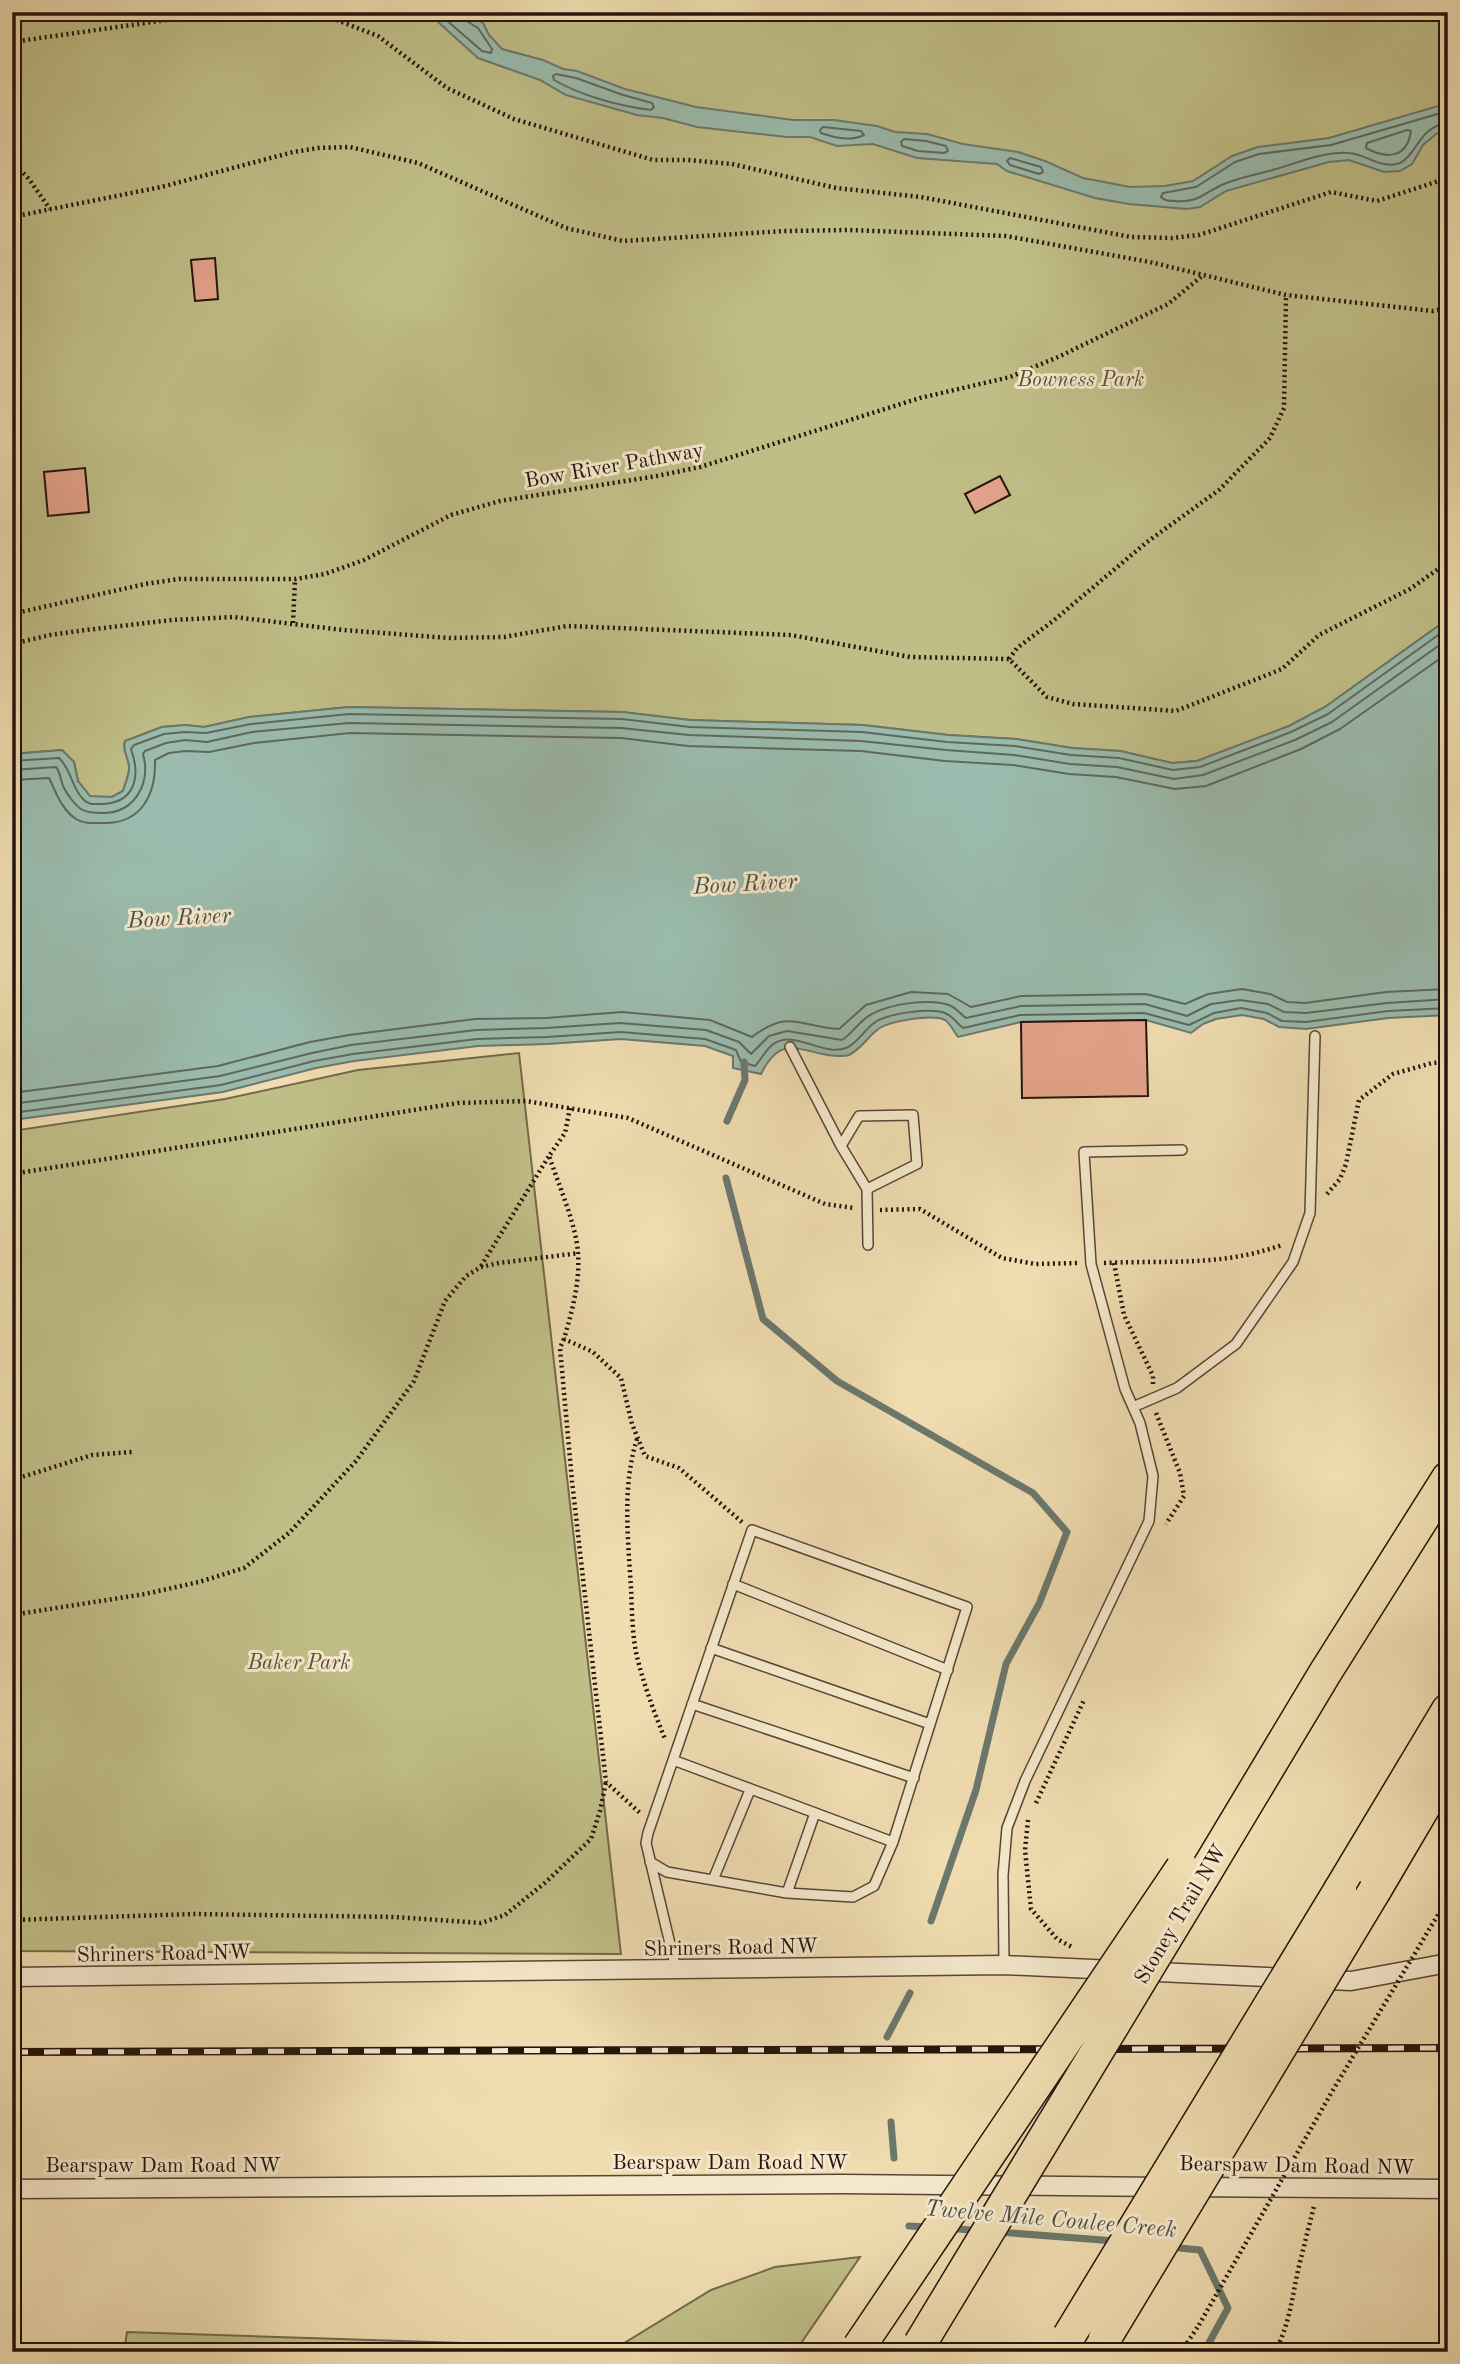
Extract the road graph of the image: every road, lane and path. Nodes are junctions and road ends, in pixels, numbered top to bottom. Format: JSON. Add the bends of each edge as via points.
{"nodes":[{"id":1,"x":223,"y":12,"type":"edge"},
{"id":2,"x":316,"y":12,"type":"edge"},
{"id":3,"x":12,"y":42,"type":"edge"},
{"id":4,"x":12,"y":161,"type":"edge"},
{"id":5,"x":1448,"y":178,"type":"edge"},
{"id":6,"x":50,"y":209,"type":"junction"},
{"id":7,"x":12,"y":217,"type":"edge"},
{"id":8,"x":1202,"y":276,"type":"junction"},
{"id":9,"x":1286,"y":295,"type":"junction"},
{"id":10,"x":1448,"y":308,"type":"edge"},
{"id":11,"x":1448,"y":562,"type":"edge"},
{"id":12,"x":295,"y":579,"type":"junction"},
{"id":13,"x":12,"y":614,"type":"edge"},
{"id":14,"x":293,"y":623,"type":"junction"},
{"id":15,"x":12,"y":644,"type":"edge"},
{"id":16,"x":1009,"y":659,"type":"junction"},
{"id":17,"x":1315,"y":1036,"type":"dead end"},
{"id":18,"x":790,"y":1047,"type":"dead end"},
{"id":19,"x":1448,"y":1062,"type":"edge"},
{"id":20,"x":570,"y":1108,"type":"junction"},
{"id":21,"x":841,"y":1146,"type":"junction"},
{"id":22,"x":1182,"y":1150,"type":"dead end"},
{"id":23,"x":549,"y":1156,"type":"junction"},
{"id":24,"x":12,"y":1174,"type":"edge"},
{"id":25,"x":867,"y":1189,"type":"junction"},
{"id":26,"x":867,"y":1210,"type":"junction"},
{"id":27,"x":1310,"y":1213,"type":"junction"},
{"id":28,"x":1285,"y":1244,"type":"dead end"},
{"id":29,"x":867,"y":1245,"type":"dead end"},
{"id":30,"x":579,"y":1253,"type":"junction"},
{"id":31,"x":1114,"y":1263,"type":"junction"},
{"id":32,"x":1091,"y":1264,"type":"junction"},
{"id":33,"x":481,"y":1267,"type":"junction"},
{"id":34,"x":564,"y":1339,"type":"junction"},
{"id":35,"x":1154,"y":1398,"type":"junction"},
{"id":36,"x":1133,"y":1407,"type":"junction"},
{"id":37,"x":637,"y":1438,"type":"junction"},
{"id":38,"x":132,"y":1452,"type":"dead end"},
{"id":39,"x":12,"y":1477,"type":"edge"},
{"id":40,"x":1448,"y":1478,"type":"edge"},
{"id":41,"x":752,"y":1530,"type":"junction"},
{"id":42,"x":1161,"y":1532,"type":"dead end"},
{"id":43,"x":733,"y":1584,"type":"junction"},
{"id":44,"x":12,"y":1615,"type":"edge"},
{"id":45,"x":711,"y":1648,"type":"junction"},
{"id":46,"x":948,"y":1670,"type":"junction"},
{"id":47,"x":1086,"y":1694,"type":"dead end"},
{"id":48,"x":692,"y":1704,"type":"junction"},
{"id":49,"x":1448,"y":1710,"type":"edge"},
{"id":50,"x":930,"y":1724,"type":"junction"},
{"id":51,"x":678,"y":1745,"type":"junction"},
{"id":52,"x":673,"y":1760,"type":"junction"},
{"id":53,"x":1448,"y":1766,"type":"edge"},
{"id":54,"x":914,"y":1778,"type":"junction"},
{"id":55,"x":606,"y":1782,"type":"junction"},
{"id":56,"x":750,"y":1790,"type":"junction"},
{"id":57,"x":1034,"y":1806,"type":"dead end"},
{"id":58,"x":815,"y":1813,"type":"junction"},
{"id":59,"x":1028,"y":1818,"type":"dead end"},
{"id":60,"x":651,"y":1822,"type":"junction"},
{"id":61,"x":893,"y":1842,"type":"junction"},
{"id":62,"x":650,"y":1863,"type":"junction"},
{"id":63,"x":1192,"y":1873,"type":"junction"},
{"id":64,"x":713,"y":1880,"type":"junction"},
{"id":65,"x":787,"y":1893,"type":"junction"},
{"id":66,"x":1448,"y":1898,"type":"edge"},
{"id":67,"x":12,"y":1920,"type":"edge"},
{"id":68,"x":1075,"y":1949,"type":"dead end"},
{"id":69,"x":1420,"y":1954,"type":"dead end"},
{"id":70,"x":1407,"y":1956,"type":"dead end"},
{"id":71,"x":1448,"y":1963,"type":"edge"},
{"id":72,"x":1004,"y":1965,"type":"junction"},
{"id":73,"x":677,"y":1971,"type":"junction"},
{"id":74,"x":12,"y":1977,"type":"edge"},
{"id":75,"x":1318,"y":2188,"type":"junction"},
{"id":76,"x":12,"y":2189,"type":"edge"},
{"id":77,"x":1448,"y":2189,"type":"edge"},
{"id":78,"x":1065,"y":2344,"type":"edge"},
{"id":79,"x":1102,"y":2345,"type":"edge"},
{"id":80,"x":918,"y":2348,"type":"edge"},
{"id":81,"x":857,"y":2350,"type":"edge"},
{"id":82,"x":1181,"y":2352,"type":"edge"},
{"id":83,"x":1275,"y":2352,"type":"edge"}],
"edges":[{"from":1,"to":3,"type":"path"},
{"from":2,"to":5,"type":"path","via":[[377,36],[447,88],[514,119],[653,160],[732,164],[836,188],[921,197],[1131,237],[1199,235],[1331,192],[1377,201]]},
{"from":4,"to":6,"type":"path"},
{"from":6,"to":7,"type":"path"},
{"from":6,"to":8,"type":"path","via":[[161,187],[293,152],[350,147],[418,163],[566,228],[623,241],[849,230],[1006,236]]},
{"from":8,"to":9,"type":"path"},
{"from":8,"to":12,"type":"path","name":"Bow River Pathway","via":[[1168,304],[1010,377],[920,398],[700,467],[500,501],[451,515],[364,560]]},
{"from":9,"to":10,"type":"path","via":[[1433,311]]},
{"from":9,"to":16,"type":"path","via":[[1284,408],[1270,438],[1219,490],[1147,542]]},
{"from":11,"to":16,"type":"path","via":[[1409,589],[1319,635],[1282,668],[1176,711],[1073,704],[1047,697]]},
{"from":12,"to":13,"type":"path","name":"Bow River Pathway","via":[[179,579]]},
{"from":12,"to":14,"type":"path"},
{"from":14,"to":15,"type":"path","via":[[234,617],[172,620]]},
{"from":14,"to":16,"type":"path","via":[[449,638],[504,637],[567,626],[791,635],[910,657]]},
{"from":17,"to":27,"type":"lane"},
{"from":18,"to":21,"type":"lane"},
{"from":19,"to":27,"type":"path","via":[[1393,1074],[1359,1100],[1340,1179]]},
{"from":20,"to":23,"type":"path","via":[[565,1133]]},
{"from":20,"to":24,"type":"path","via":[[526,1101],[458,1103]]},
{"from":20,"to":26,"type":"path","via":[[628,1118],[825,1204]]},
{"from":21,"to":25,"type":"lane"},
{"from":21,"to":25,"type":"lane","via":[[859,1115],[913,1115],[917,1164]]},
{"from":22,"to":32,"type":"lane","via":[[1084,1152]]},
{"from":23,"to":30,"type":"path"},
{"from":23,"to":33,"type":"path"},
{"from":25,"to":26,"type":"lane"},
{"from":26,"to":29,"type":"lane"},
{"from":26,"to":32,"type":"path","via":[[920,1209],[1002,1258],[1035,1264]]},
{"from":27,"to":35,"type":"lane","via":[[1293,1262],[1236,1344],[1177,1388]]},
{"from":28,"to":31,"type":"path","via":[[1206,1262]]},
{"from":30,"to":33,"type":"path"},
{"from":30,"to":34,"type":"path","via":[[576,1300]]},
{"from":31,"to":32,"type":"path"},
{"from":31,"to":35,"type":"path","via":[[1124,1315],[1153,1377]]},
{"from":32,"to":36,"type":"lane"},
{"from":33,"to":44,"type":"path","via":[[466,1276],[445,1301],[414,1381],[356,1461],[289,1533],[244,1568],[145,1594]]},
{"from":34,"to":37,"type":"path","via":[[593,1352],[621,1378]]},
{"from":34,"to":55,"type":"path","via":[[560,1348],[572,1481]]},
{"from":35,"to":36,"type":"lane"},
{"from":35,"to":42,"type":"path","via":[[1184,1496]]},
{"from":36,"to":72,"type":"lane","via":[[1153,1476],[1149,1521],[1007,1828]]},
{"from":37,"to":41,"type":"path","via":[[645,1456],[678,1468]]},
{"from":37,"to":51,"type":"path","via":[[629,1463],[627,1521],[636,1654],[665,1739]]},
{"from":38,"to":39,"type":"path","via":[[92,1455]]},
{"from":40,"to":63,"type":"highway","name":"Stoney Trail NW"},
{"from":41,"to":43,"type":"lane"},
{"from":41,"to":46,"type":"lane","via":[[967,1607]]},
{"from":43,"to":45,"type":"lane"},
{"from":43,"to":46,"type":"lane"},
{"from":45,"to":48,"type":"lane"},
{"from":45,"to":50,"type":"lane"},
{"from":46,"to":50,"type":"lane"},
{"from":47,"to":57,"type":"path"},
{"from":48,"to":51,"type":"lane"},
{"from":48,"to":54,"type":"lane"},
{"from":49,"to":78,"type":"highway","bridge":true},
{"from":50,"to":54,"type":"lane"},
{"from":51,"to":52,"type":"lane"},
{"from":52,"to":56,"type":"lane"},
{"from":52,"to":60,"type":"lane"},
{"from":53,"to":79,"type":"highway","bridge":true},
{"from":54,"to":61,"type":"lane"},
{"from":55,"to":60,"type":"path"},
{"from":55,"to":67,"type":"path","via":[[591,1839],[505,1915],[481,1923],[194,1914]]},
{"from":56,"to":58,"type":"lane"},
{"from":56,"to":64,"type":"lane"},
{"from":58,"to":61,"type":"lane"},
{"from":58,"to":65,"type":"lane"},
{"from":59,"to":68,"type":"path","via":[[1025,1850],[1031,1909],[1057,1938]]},
{"from":60,"to":62,"type":"lane","via":[[646,1843]]},
{"from":61,"to":65,"type":"lane","via":[[874,1886],[853,1897]]},
{"from":62,"to":64,"type":"lane","via":[[667,1872]]},
{"from":62,"to":73,"type":"lane"},
{"from":63,"to":80,"type":"highway","name":"Stoney Trail NW","bridge":true},
{"from":63,"to":81,"type":"highway","bridge":true},
{"from":64,"to":65,"type":"lane"},
{"from":66,"to":82,"type":"path","bridge":true},
{"from":69,"to":70,"type":"path"},
{"from":71,"to":72,"type":"street","name":"Shriners Road NW","via":[[1351,1982]]},
{"from":72,"to":73,"type":"street","name":"Shriners Road NW"},
{"from":73,"to":74,"type":"street","name":"Shriners Road NW"},
{"from":75,"to":76,"type":"street","name":"Bearspaw Dam Road NW","via":[[842,2184]]},
{"from":75,"to":77,"type":"street","name":"Bearspaw Dam Road NW"},
{"from":75,"to":83,"type":"path","via":[[1291,2311]]}]}
